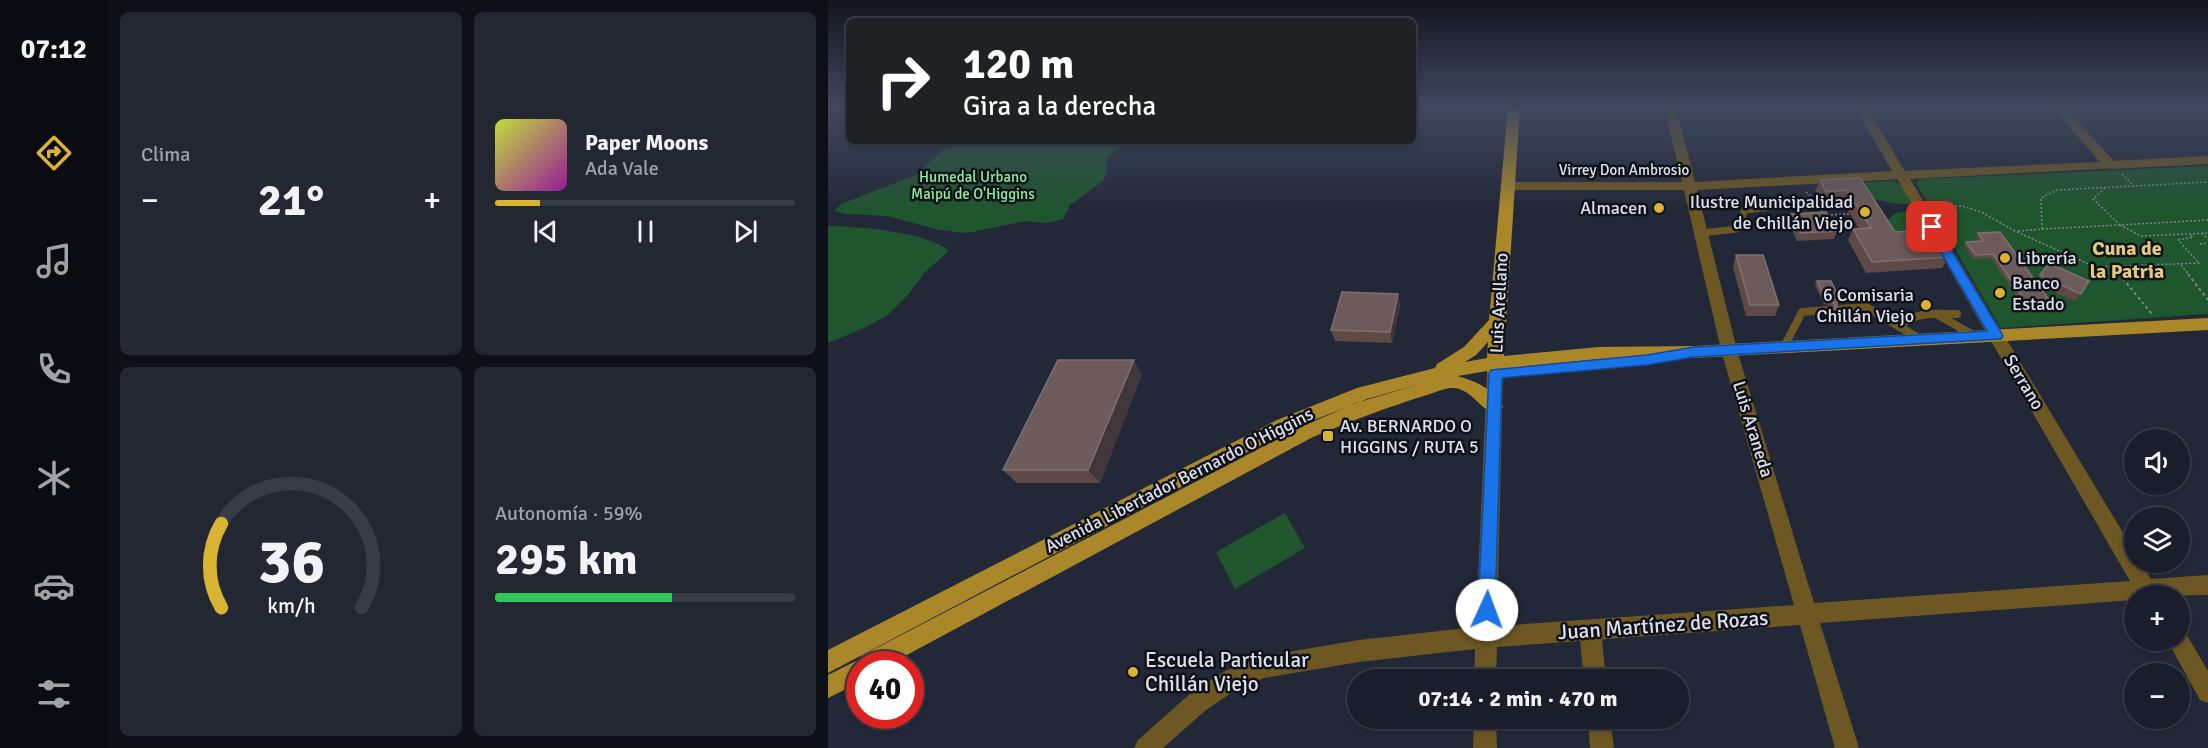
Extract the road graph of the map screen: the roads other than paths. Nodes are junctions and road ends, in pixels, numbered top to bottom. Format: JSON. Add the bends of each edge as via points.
{"nodes":[{"id":1,"x":1511,"y":142,"type":"edge"},
{"id":2,"x":1678,"y":142,"type":"edge"},
{"id":3,"x":1882,"y":142,"type":"edge"},
{"id":4,"x":2089,"y":142,"type":"edge"},
{"id":5,"x":2208,"y":160,"type":"edge"},
{"id":6,"x":2110,"y":165,"type":"junction"},
{"id":7,"x":1901,"y":175,"type":"junction"},
{"id":8,"x":1507,"y":186,"type":"junction"},
{"id":9,"x":1689,"y":186,"type":"junction"},
{"id":10,"x":1797,"y":204,"type":"dead end"},
{"id":11,"x":1701,"y":233,"type":"junction"},
{"id":12,"x":1841,"y":309,"type":"edge"},
{"id":13,"x":1827,"y":310,"type":"dead end"},
{"id":14,"x":1957,"y":314,"type":"dead end"},
{"id":15,"x":1938,"y":315,"type":"junction"},
{"id":16,"x":1497,"y":322,"type":"junction"},
{"id":17,"x":2208,"y":324,"type":"edge"},
{"id":18,"x":1899,"y":327,"type":"junction"},
{"id":19,"x":1996,"y":336,"type":"junction"},
{"id":20,"x":1976,"y":337,"type":"junction"},
{"id":21,"x":1922,"y":340,"type":"junction"},
{"id":22,"x":1784,"y":347,"type":"junction"},
{"id":23,"x":1729,"y":350,"type":"junction"},
{"id":24,"x":1496,"y":368,"type":"junction"},
{"id":25,"x":1419,"y":377,"type":"junction"},
{"id":26,"x":1453,"y":381,"type":"junction"},
{"id":27,"x":1494,"y":407,"type":"junction"},
{"id":28,"x":2144,"y":585,"type":"edge"},
{"id":29,"x":2208,"y":585,"type":"edge"},
{"id":30,"x":2190,"y":587,"type":"edge"},
{"id":31,"x":2124,"y":594,"type":"edge"},
{"id":32,"x":1808,"y":615,"type":"junction"},
{"id":33,"x":1590,"y":630,"type":"junction"},
{"id":34,"x":1486,"y":637,"type":"junction"},
{"id":35,"x":894,"y":651,"type":"edge"},
{"id":36,"x":2184,"y":651,"type":"edge"},
{"id":37,"x":828,"y":662,"type":"edge"},
{"id":38,"x":1485,"y":669,"type":"edge"},
{"id":39,"x":1594,"y":669,"type":"edge"},
{"id":40,"x":846,"y":677,"type":"edge"},
{"id":41,"x":828,"y":687,"type":"edge"},
{"id":42,"x":2208,"y":692,"type":"edge"},
{"id":43,"x":1485,"y":729,"type":"edge"},
{"id":44,"x":1600,"y":729,"type":"edge"},
{"id":45,"x":1146,"y":748,"type":"edge"},
{"id":46,"x":1485,"y":748,"type":"edge"},
{"id":47,"x":1602,"y":748,"type":"edge"},
{"id":48,"x":1847,"y":748,"type":"edge"}],
"edges":[{"from":1,"to":8,"type":"main road","name":"Luis Arellano"},
{"from":2,"to":9,"type":"street","name":"Luis Araneda"},
{"from":3,"to":7,"type":"street","name":"Serrano"},
{"from":4,"to":6,"type":"street"},
{"from":5,"to":6,"type":"street","name":"Virrey Don Ambrosio"},
{"from":6,"to":7,"type":"street","name":"Virrey Don Ambrosio"},
{"from":7,"to":9,"type":"street","name":"Virrey Don Ambrosio"},
{"from":7,"to":19,"type":"street","name":"Serrano"},
{"from":8,"to":9,"type":"street","name":"Virrey Don Ambrosio"},
{"from":8,"to":16,"type":"main road","name":"Luis Arellano"},
{"from":9,"to":11,"type":"street","name":"Luis Araneda"},
{"from":10,"to":11,"type":"lane","via":[[1745,210],[1737,229]]},
{"from":11,"to":23,"type":"street","name":"Luis Araneda"},
{"from":12,"to":18,"type":"lane","via":[[1866,308]]},
{"from":13,"to":22,"type":"lane","via":[[1802,312]]},
{"from":14,"to":15,"type":"lane"},
{"from":15,"to":18,"type":"lane","via":[[1910,317]]},
{"from":15,"to":20,"type":"lane"},
{"from":16,"to":24,"type":"main road","name":"Luis Arellano"},
{"from":16,"to":25,"type":"main road","via":[[1465,355]]},
{"from":17,"to":19,"type":"main road","name":"Avenida Libertador Bernardo O'Higgins"},
{"from":18,"to":21,"type":"lane"},
{"from":19,"to":20,"type":"main road","name":"Avenida Libertador Bernardo O'Higgins"},
{"from":19,"to":28,"type":"street","name":"Serrano"},
{"from":20,"to":21,"type":"main road","name":"Avenida Libertador Bernardo O'Higgins"},
{"from":21,"to":22,"type":"main road","name":"Avenida Libertador Bernardo O'Higgins"},
{"from":22,"to":23,"type":"main road","name":"Avenida Libertador Bernardo O'Higgins"},
{"from":23,"to":24,"type":"main road","name":"Avenida Libertador Bernardo O'Higgins","via":[[1647,360]]},
{"from":23,"to":32,"type":"street","name":"Luis Araneda"},
{"from":24,"to":25,"type":"main road","name":"Avenida Libertador Bernardo O'Higgins"},
{"from":24,"to":26,"type":"main road","name":"Avenida Libertador Bernardo O'Higgins"},
{"from":24,"to":27,"type":"street","name":"Luis Arellano"},
{"from":25,"to":37,"type":"main road","name":"Avenida Libertador Bernardo O'Higgins","via":[[1364,393],[1282,425]]},
{"from":26,"to":27,"type":"main road","via":[[1477,389]]},
{"from":26,"to":35,"type":"main road","name":"Avenida Libertador Bernardo O'Higgins","via":[[1388,399],[1307,432]]},
{"from":27,"to":34,"type":"street","name":"Luis Arellano"},
{"from":29,"to":30,"type":"street","name":"Juan Martínez de Rozas"},
{"from":31,"to":32,"type":"street","name":"Juan Martínez de Rozas"},
{"from":32,"to":33,"type":"street","name":"Juan Martínez de Rozas"},
{"from":32,"to":48,"type":"street","name":"Luis Araneda"},
{"from":33,"to":34,"type":"street","name":"Juan Martínez de Rozas"},
{"from":33,"to":39,"type":"street"},
{"from":34,"to":38,"type":"street","name":"Luis Arellano"},
{"from":34,"to":45,"type":"street","name":"Juan Martínez de Rozas","via":[[1359,651],[1256,670],[1215,689]]},
{"from":36,"to":42,"type":"street"},
{"from":40,"to":41,"type":"main road"},
{"from":43,"to":46,"type":"street"},
{"from":44,"to":47,"type":"street"}]}
